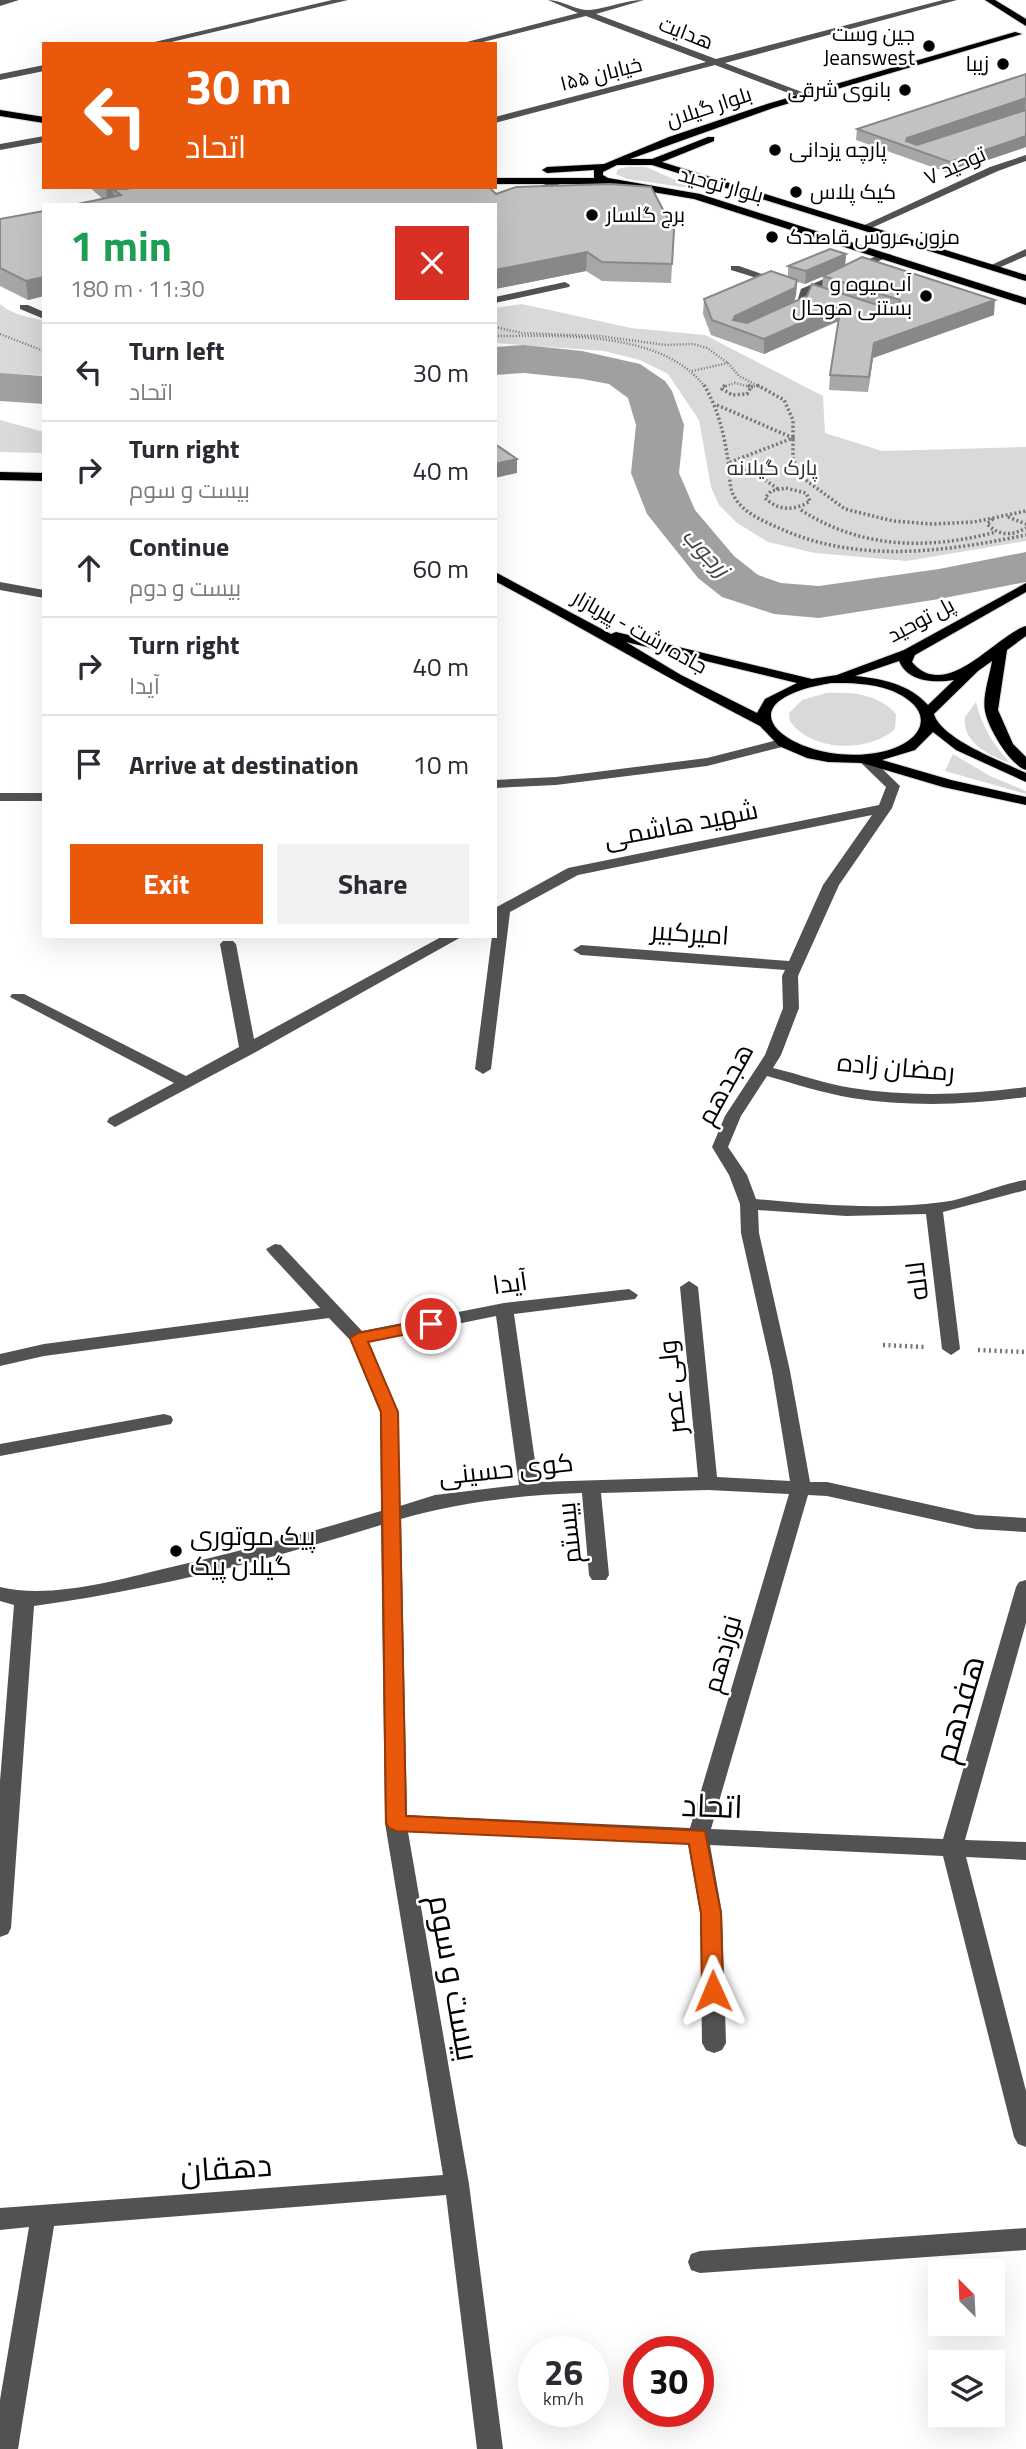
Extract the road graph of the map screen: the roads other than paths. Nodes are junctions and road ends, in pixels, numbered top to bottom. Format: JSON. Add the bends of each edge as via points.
{"nodes":[{"id":1,"x":15,"y":0,"type":"edge"},
{"id":2,"x":344,"y":0,"type":"edge"},
{"id":3,"x":552,"y":0,"type":"edge"},
{"id":4,"x":640,"y":0,"type":"edge"},
{"id":5,"x":953,"y":0,"type":"edge"},
{"id":6,"x":989,"y":0,"type":"edge"},
{"id":7,"x":0,"y":3,"type":"edge"},
{"id":8,"x":586,"y":13,"type":"junction"},
{"id":9,"x":1026,"y":23,"type":"edge"},
{"id":10,"x":1022,"y":36,"type":"edge"},
{"id":11,"x":159,"y":42,"type":"edge"},
{"id":12,"x":471,"y":42,"type":"edge"},
{"id":13,"x":1013,"y":47,"type":"dead end"},
{"id":14,"x":962,"y":62,"type":"dead end"},
{"id":15,"x":716,"y":63,"type":"junction"},
{"id":16,"x":42,"y":68,"type":"edge"},
{"id":17,"x":0,"y":77,"type":"edge"},
{"id":18,"x":807,"y":97,"type":"junction"},
{"id":19,"x":0,"y":102,"type":"edge"},
{"id":20,"x":42,"y":108,"type":"edge"},
{"id":21,"x":0,"y":113,"type":"edge"},
{"id":22,"x":497,"y":119,"type":"edge"},
{"id":23,"x":42,"y":120,"type":"edge"},
{"id":24,"x":727,"y":134,"type":"dead end"},
{"id":25,"x":42,"y":139,"type":"edge"},
{"id":26,"x":0,"y":147,"type":"edge"},
{"id":27,"x":1026,"y":158,"type":"edge"},
{"id":28,"x":615,"y":162,"type":"junction"},
{"id":29,"x":657,"y":164,"type":"junction"},
{"id":30,"x":603,"y":166,"type":"junction"},
{"id":31,"x":497,"y":170,"type":"edge"},
{"id":32,"x":497,"y":181,"type":"edge"},
{"id":33,"x":605,"y":181,"type":"junction"},
{"id":34,"x":560,"y":182,"type":"junction"},
{"id":35,"x":497,"y":206,"type":"edge"},
{"id":36,"x":863,"y":228,"type":"junction"},
{"id":37,"x":1026,"y":252,"type":"edge"},
{"id":38,"x":887,"y":256,"type":"junction"},
{"id":39,"x":992,"y":267,"type":"junction"},
{"id":40,"x":735,"y":268,"type":"dead end"},
{"id":41,"x":1026,"y":278,"type":"edge"},
{"id":42,"x":565,"y":285,"type":"edge"},
{"id":43,"x":805,"y":291,"type":"junction"},
{"id":44,"x":818,"y":295,"type":"edge"},
{"id":45,"x":497,"y":300,"type":"edge"},
{"id":46,"x":1026,"y":302,"type":"edge"},
{"id":47,"x":42,"y":303,"type":"edge"},
{"id":48,"x":42,"y":315,"type":"edge"},
{"id":49,"x":777,"y":318,"type":"edge"},
{"id":50,"x":0,"y":476,"type":"edge"},
{"id":51,"x":42,"y":477,"type":"edge"},
{"id":52,"x":497,"y":577,"type":"edge"},
{"id":53,"x":0,"y":586,"type":"edge"},
{"id":54,"x":1020,"y":590,"type":"edge"},
{"id":55,"x":42,"y":594,"type":"edge"},
{"id":56,"x":1026,"y":630,"type":"edge"},
{"id":57,"x":599,"y":632,"type":"junction"},
{"id":58,"x":1001,"y":646,"type":"junction"},
{"id":59,"x":909,"y":653,"type":"junction"},
{"id":60,"x":973,"y":668,"type":"junction"},
{"id":61,"x":831,"y":679,"type":"junction"},
{"id":62,"x":811,"y":682,"type":"junction"},
{"id":63,"x":929,"y":718,"type":"junction"},
{"id":64,"x":766,"y":723,"type":"junction"},
{"id":65,"x":785,"y":742,"type":"junction"},
{"id":66,"x":864,"y":758,"type":"junction"},
{"id":67,"x":1026,"y":766,"type":"edge"},
{"id":68,"x":1026,"y":778,"type":"edge"},
{"id":69,"x":497,"y":784,"type":"edge"},
{"id":70,"x":0,"y":797,"type":"edge"},
{"id":71,"x":42,"y":797,"type":"edge"},
{"id":72,"x":1026,"y":801,"type":"edge"},
{"id":73,"x":885,"y":808,"type":"junction"},
{"id":74,"x":499,"y":912,"type":"edge"},
{"id":75,"x":497,"y":932,"type":"edge"},
{"id":76,"x":450,"y":938,"type":"edge"},
{"id":77,"x":496,"y":938,"type":"edge"},
{"id":78,"x":228,"y":944,"type":"dead end"},
{"id":79,"x":581,"y":950,"type":"dead end"},
{"id":80,"x":795,"y":966,"type":"junction"},
{"id":81,"x":18,"y":997,"type":"dead end"},
{"id":82,"x":248,"y":1050,"type":"junction"},
{"id":83,"x":483,"y":1069,"type":"dead end"},
{"id":84,"x":763,"y":1070,"type":"junction"},
{"id":85,"x":187,"y":1083,"type":"junction"},
{"id":86,"x":1026,"y":1092,"type":"edge"},
{"id":87,"x":115,"y":1122,"type":"dead end"},
{"id":88,"x":1026,"y":1185,"type":"edge"},
{"id":89,"x":749,"y":1205,"type":"junction"},
{"id":90,"x":934,"y":1208,"type":"junction"},
{"id":91,"x":275,"y":1249,"type":"dead end"},
{"id":92,"x":689,"y":1287,"type":"dead end"},
{"id":93,"x":629,"y":1295,"type":"dead end"},
{"id":94,"x":504,"y":1309,"type":"junction"},
{"id":95,"x":333,"y":1312,"type":"junction"},
{"id":96,"x":358,"y":1338,"type":"junction"},
{"id":97,"x":951,"y":1349,"type":"dead end"},
{"id":98,"x":0,"y":1360,"type":"edge"},
{"id":99,"x":164,"y":1420,"type":"dead end"},
{"id":100,"x":0,"y":1450,"type":"edge"},
{"id":101,"x":708,"y":1483,"type":"junction"},
{"id":102,"x":591,"y":1486,"type":"junction"},
{"id":103,"x":801,"y":1487,"type":"junction"},
{"id":104,"x":529,"y":1490,"type":"junction"},
{"id":105,"x":392,"y":1515,"type":"junction"},
{"id":106,"x":1026,"y":1525,"type":"edge"},
{"id":107,"x":599,"y":1575,"type":"dead end"},
{"id":108,"x":1026,"y":1587,"type":"edge"},
{"id":109,"x":0,"y":1594,"type":"edge"},
{"id":110,"x":24,"y":1600,"type":"junction"},
{"id":111,"x":4,"y":1812,"type":"edge"},
{"id":112,"x":396,"y":1823,"type":"junction"},
{"id":113,"x":698,"y":1837,"type":"junction"},
{"id":114,"x":952,"y":1847,"type":"junction"},
{"id":115,"x":1026,"y":1851,"type":"edge"},
{"id":116,"x":0,"y":1928,"type":"edge"},
{"id":117,"x":714,"y":2043,"type":"dead end"},
{"id":118,"x":1026,"y":2137,"type":"edge"},
{"id":119,"x":457,"y":2184,"type":"junction"},
{"id":120,"x":43,"y":2216,"type":"junction"},
{"id":121,"x":0,"y":2219,"type":"edge"},
{"id":122,"x":1026,"y":2239,"type":"edge"},
{"id":123,"x":700,"y":2262,"type":"dead end"},
{"id":124,"x":5,"y":2449,"type":"edge"},
{"id":125,"x":490,"y":2449,"type":"edge"}],
"edges":[{"from":1,"to":7,"type":"street"},
{"from":2,"to":11,"type":"street"},
{"from":3,"to":8,"type":"street","name":"هدایت"},
{"from":4,"to":8,"type":"street"},
{"from":5,"to":15,"type":"street","name":"خیابان ۱۵۵"},
{"from":6,"to":9,"type":"main road"},
{"from":8,"to":12,"type":"street"},
{"from":8,"to":15,"type":"street","name":"هدایت"},
{"from":9,"to":10,"type":"main road","via":[[1015,30]]},
{"from":10,"to":18,"type":"main road","name":"بلوار گیلان"},
{"from":13,"to":14,"type":"main road"},
{"from":15,"to":18,"type":"street","name":"هدایت"},
{"from":15,"to":22,"type":"street","name":"خیابان ۱۵۵"},
{"from":16,"to":17,"type":"street"},
{"from":18,"to":28,"type":"main road","name":"بلوار گیلان"},
{"from":19,"to":20,"type":"main road"},
{"from":21,"to":23,"type":"main road"},
{"from":24,"to":29,"type":"main road","name":"بلوار گیلان"},
{"from":25,"to":26,"type":"street"},
{"from":27,"to":36,"type":"street","name":"توحید ۷"},
{"from":28,"to":29,"type":"main road"},
{"from":28,"to":30,"type":"main road"},
{"from":29,"to":36,"type":"main road","name":"بلوار توحید"},
{"from":30,"to":31,"type":"main road"},
{"from":30,"to":33,"type":"main road","via":[[598,176]]},
{"from":32,"to":34,"type":"main road"},
{"from":33,"to":34,"type":"main road"},
{"from":33,"to":38,"type":"main road","name":"بلوار توحید","via":[[696,196]]},
{"from":34,"to":35,"type":"street"},
{"from":36,"to":39,"type":"main road","name":"بلوار توحید"},
{"from":37,"to":39,"type":"street"},
{"from":38,"to":43,"type":"street"},
{"from":38,"to":46,"type":"main road","name":"بلوار توحید"},
{"from":39,"to":41,"type":"main road","name":"بلوار توحید"},
{"from":40,"to":43,"type":"street"},
{"from":42,"to":45,"type":"street"},
{"from":43,"to":44,"type":"street"},
{"from":43,"to":49,"type":"street","via":[[801,307]]},
{"from":47,"to":48,"type":"street","via":[[24,307]]},
{"from":50,"to":51,"type":"main road"},
{"from":52,"to":57,"type":"main road","name":"جاده رشت - پیربازار"},
{"from":53,"to":55,"type":"street"},
{"from":54,"to":59,"type":"main road","name":"پل توحید"},
{"from":56,"to":58,"type":"main road"},
{"from":57,"to":62,"type":"main road"},
{"from":57,"to":64,"type":"main road","name":"جاده رشت - پیربازار","via":[[676,678]]},
{"from":58,"to":60,"type":"main road"},
{"from":58,"to":67,"type":"main road","via":[[991,710],[1007,745]]},
{"from":59,"to":60,"type":"main road","via":[[907,666],[929,676],[958,675]]},
{"from":59,"to":61,"type":"main road","name":"پل توحید"},
{"from":60,"to":63,"type":"main road"},
{"from":61,"to":62,"type":"main road"},
{"from":61,"to":63,"type":"main road","via":[[892,687],[908,694]]},
{"from":62,"to":64,"type":"main road","via":[[793,687],[769,703]]},
{"from":63,"to":66,"type":"main road","via":[[926,734],[917,743],[885,756]]},
{"from":63,"to":68,"type":"main road","via":[[961,747]]},
{"from":64,"to":65,"type":"main road","name":"جاده رشت - پیربازار"},
{"from":65,"to":66,"type":"main road","via":[[820,756]]},
{"from":65,"to":69,"type":"street","via":[[707,762]]},
{"from":66,"to":72,"type":"main road"},
{"from":66,"to":73,"type":"street","via":[[893,786]]},
{"from":70,"to":71,"type":"street"},
{"from":73,"to":74,"type":"street","name":"شهید هاشمی","via":[[573,871]]},
{"from":73,"to":80,"type":"street","name":"هجدهم","via":[[831,885]]},
{"from":74,"to":75,"type":"street"},
{"from":76,"to":82,"type":"street"},
{"from":77,"to":83,"type":"street"},
{"from":78,"to":82,"type":"street"},
{"from":79,"to":80,"type":"street","name":"امیرکبیر"},
{"from":80,"to":84,"type":"street","name":"هجدهم","via":[[790,976],[791,1009]]},
{"from":81,"to":85,"type":"street"},
{"from":82,"to":85,"type":"street"},
{"from":84,"to":86,"type":"street","name":"رمضان زاده","via":[[851,1093],[922,1099]]},
{"from":84,"to":89,"type":"street","name":"هجدهم","via":[[733,1116],[720,1147],[738,1175]]},
{"from":85,"to":87,"type":"street"},
{"from":88,"to":90,"type":"street"},
{"from":89,"to":90,"type":"street","via":[[834,1212]]},
{"from":89,"to":103,"type":"street","name":"هجدهم","via":[[750,1233]]},
{"from":90,"to":97,"type":"street","name":"لاله"},
{"from":91,"to":95,"type":"street"},
{"from":92,"to":101,"type":"street","name":"ولی عصر"},
{"from":93,"to":94,"type":"street","name":"آیدا"},
{"from":94,"to":96,"type":"street","name":"آیدا"},
{"from":94,"to":104,"type":"street"},
{"from":95,"to":96,"type":"street"},
{"from":95,"to":98,"type":"street","via":[[44,1350]]},
{"from":96,"to":105,"type":"street","name":"بیست و سوم","via":[[389,1412]]},
{"from":99,"to":100,"type":"street"},
{"from":101,"to":102,"type":"street","name":"کوی حسینی"},
{"from":101,"to":103,"type":"street","name":"کوی حسینی"},
{"from":102,"to":104,"type":"street","name":"کوی حسینی"},
{"from":102,"to":107,"type":"street","name":"بیستم"},
{"from":103,"to":106,"type":"street","name":"کوی حسینی","via":[[976,1522]]},
{"from":103,"to":113,"type":"street","name":"نوزدهم"},
{"from":104,"to":105,"type":"street","name":"کوی حسینی","via":[[435,1502]]},
{"from":105,"to":110,"type":"street","name":"کوی حسینی","via":[[272,1552],[131,1584]]},
{"from":105,"to":112,"type":"street","name":"بیست و سوم"},
{"from":108,"to":114,"type":"street","name":"هفدهم"},
{"from":109,"to":110,"type":"street","name":"کوی حسینی"},
{"from":110,"to":111,"type":"street"},
{"from":111,"to":116,"type":"street"},
{"from":112,"to":113,"type":"street","name":"اتحاد"},
{"from":112,"to":119,"type":"street","name":"بیست و سوم"},
{"from":113,"to":114,"type":"street","name":"اتحاد"},
{"from":113,"to":117,"type":"street","via":[[711,1913]]},
{"from":114,"to":115,"type":"street","name":"اتحاد"},
{"from":114,"to":118,"type":"street"},
{"from":119,"to":120,"type":"street","name":"دهقان"},
{"from":119,"to":125,"type":"street","name":"بیست و سوم"},
{"from":120,"to":121,"type":"street","name":"دهقان"},
{"from":120,"to":124,"type":"street"},
{"from":122,"to":123,"type":"street"}]}
